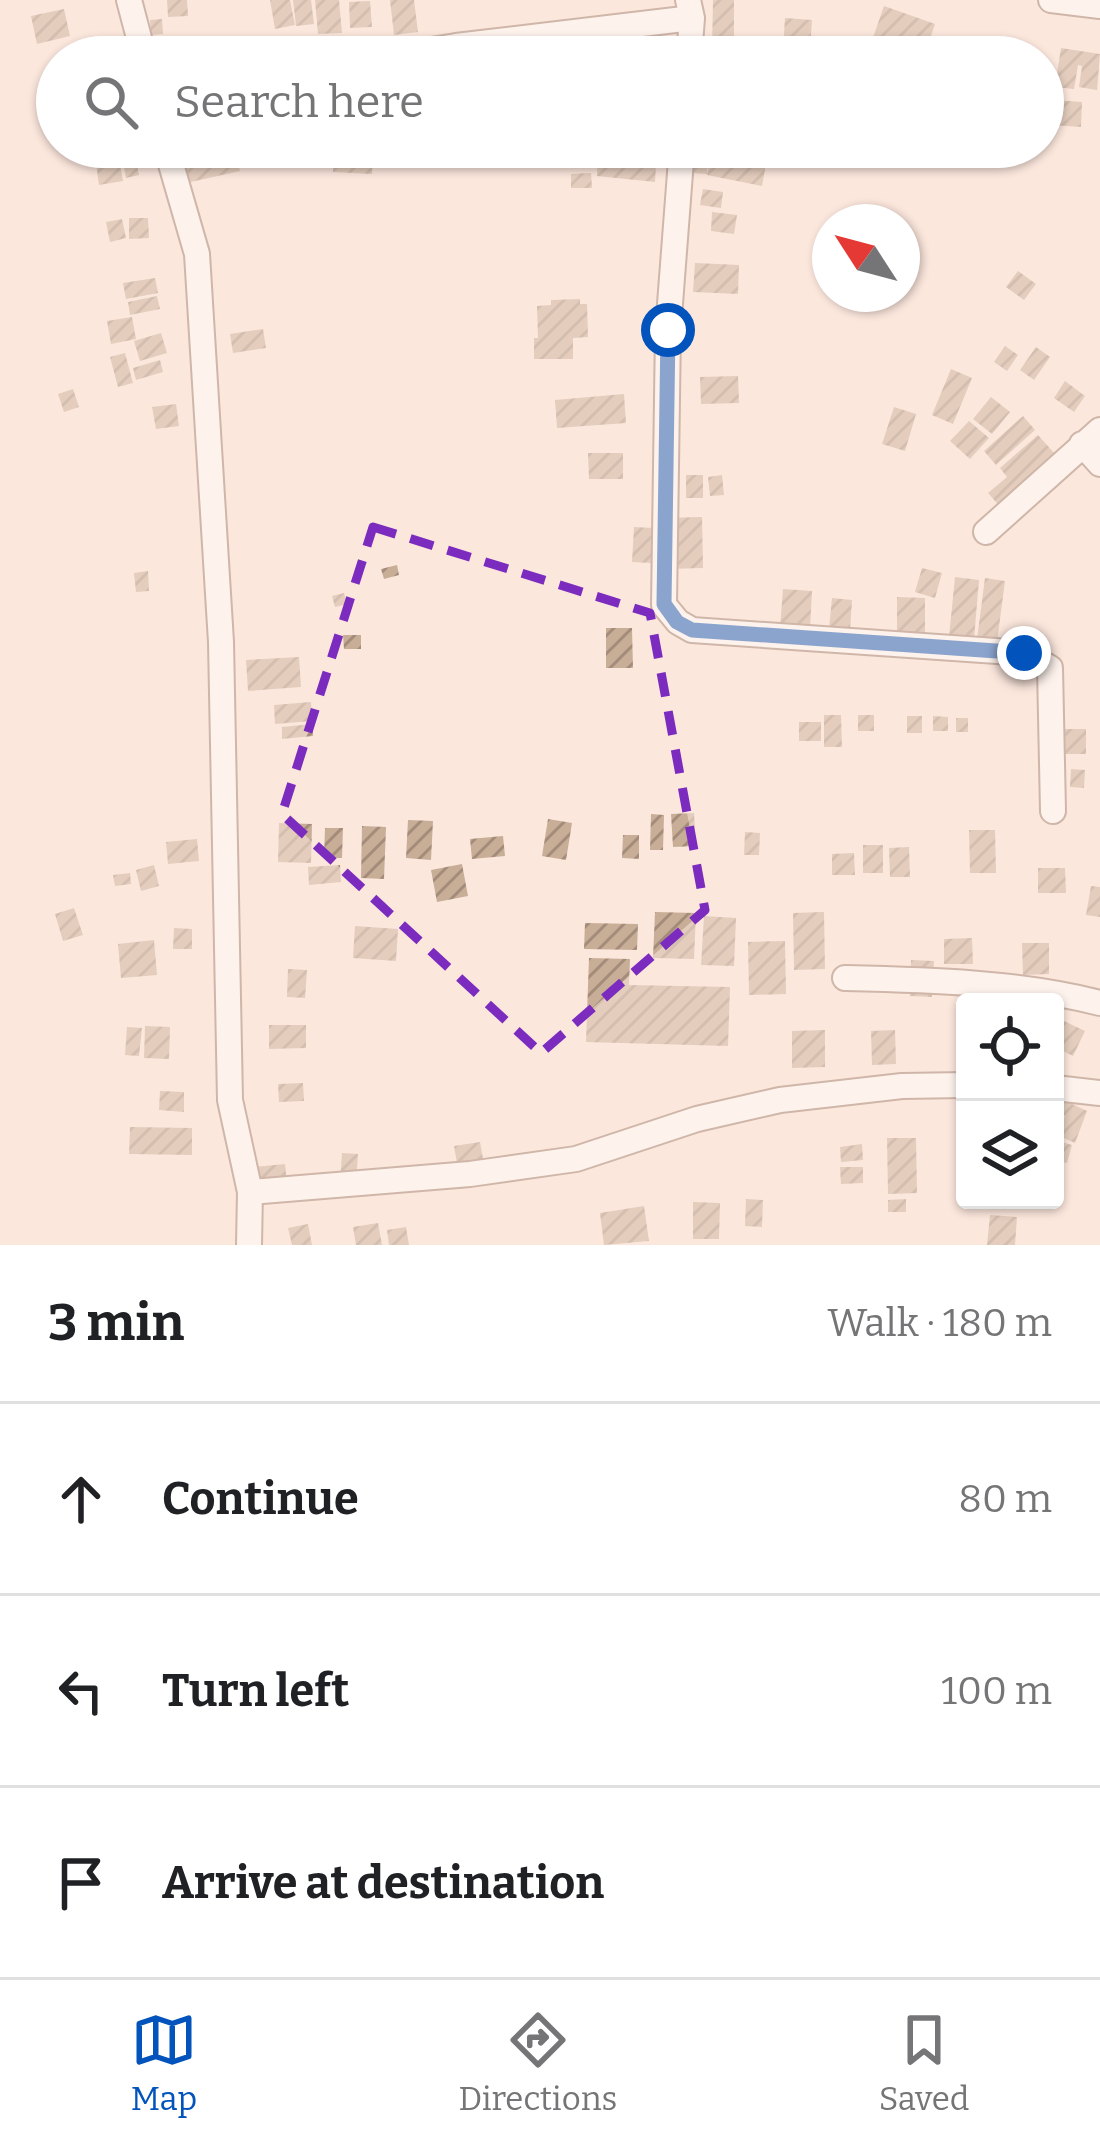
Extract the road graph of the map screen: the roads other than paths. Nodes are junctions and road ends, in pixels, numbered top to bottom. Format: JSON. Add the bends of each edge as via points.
{"nodes":[{"id":1,"x":129,"y":0,"type":"edge"},
{"id":2,"x":1051,"y":0,"type":"edge"},
{"id":3,"x":1100,"y":6,"type":"edge"},
{"id":4,"x":690,"y":9,"type":"edge"},
{"id":5,"x":138,"y":36,"type":"edge"},
{"id":6,"x":519,"y":36,"type":"edge"},
{"id":7,"x":172,"y":168,"type":"edge"},
{"id":8,"x":680,"y":168,"type":"edge"},
{"id":9,"x":1091,"y":437,"type":"edge"},
{"id":10,"x":1100,"y":464,"type":"edge"},
{"id":11,"x":986,"y":532,"type":"dead end"},
{"id":12,"x":1053,"y":812,"type":"dead end"},
{"id":13,"x":845,"y":978,"type":"dead end"},
{"id":14,"x":1100,"y":1004,"type":"edge"},
{"id":15,"x":956,"y":1085,"type":"edge"},
{"id":16,"x":1064,"y":1089,"type":"edge"},
{"id":17,"x":1100,"y":1093,"type":"edge"},
{"id":18,"x":250,"y":1192,"type":"junction"},
{"id":19,"x":249,"y":1245,"type":"edge"}],
"edges":[{"from":1,"to":5,"type":"street"},
{"from":2,"to":3,"type":"street"},
{"from":4,"to":6,"type":"street"},
{"from":7,"to":18,"type":"street","via":[[197,254],[221,642],[230,1100]]},
{"from":8,"to":12,"type":"street","via":[[668,330],[664,604],[692,630],[1024,653],[1050,668]]},
{"from":9,"to":10,"type":"street"},
{"from":9,"to":11,"type":"street"},
{"from":13,"to":14,"type":"street","via":[[950,981]]},
{"from":15,"to":18,"type":"street","via":[[780,1100],[576,1159]]},
{"from":16,"to":17,"type":"street"},
{"from":18,"to":19,"type":"street"}]}
